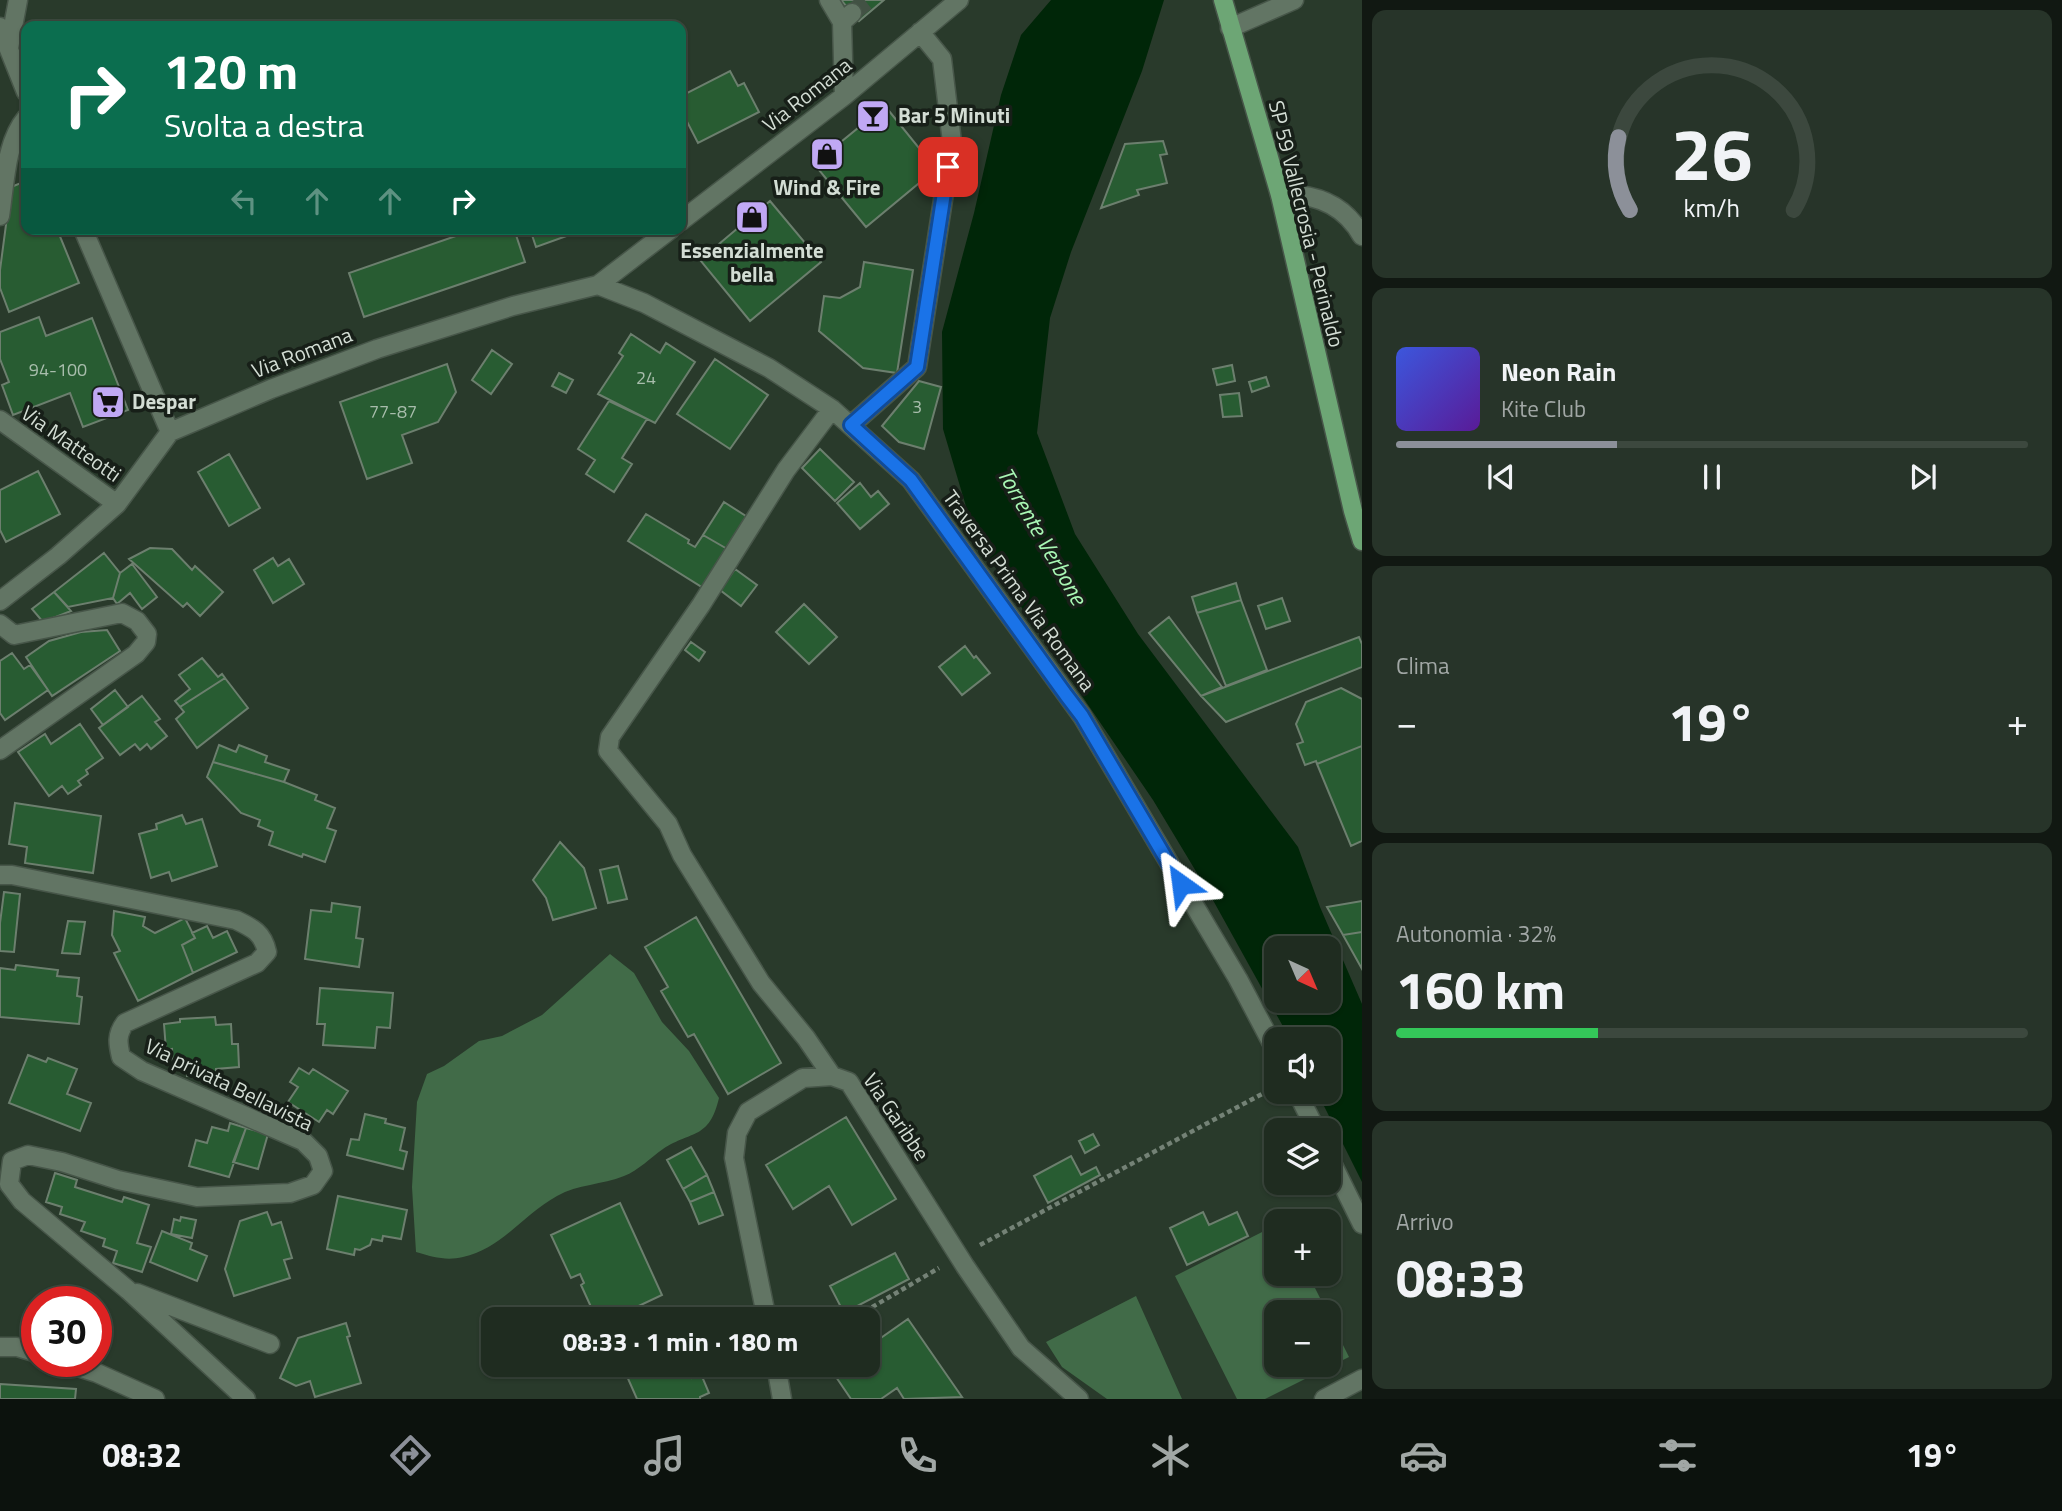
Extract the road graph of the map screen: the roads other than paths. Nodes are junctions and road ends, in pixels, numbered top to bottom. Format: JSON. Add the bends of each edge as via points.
{"nodes":[{"id":1,"x":18,"y":0,"type":"edge"},
{"id":2,"x":829,"y":0,"type":"edge"},
{"id":3,"x":959,"y":0,"type":"edge"},
{"id":4,"x":1223,"y":0,"type":"edge"},
{"id":5,"x":1294,"y":0,"type":"edge"},
{"id":6,"x":0,"y":27,"type":"edge"},
{"id":7,"x":1230,"y":28,"type":"junction"},
{"id":8,"x":920,"y":32,"type":"junction"},
{"id":9,"x":9,"y":48,"type":"junction"},
{"id":10,"x":21,"y":79,"type":"edge"},
{"id":11,"x":844,"y":96,"type":"junction"},
{"id":12,"x":21,"y":124,"type":"edge"},
{"id":13,"x":1280,"y":195,"type":"junction"},
{"id":14,"x":0,"y":216,"type":"edge"},
{"id":15,"x":686,"y":217,"type":"edge"},
{"id":16,"x":86,"y":235,"type":"edge"},
{"id":17,"x":663,"y":235,"type":"edge"},
{"id":18,"x":1362,"y":236,"type":"edge"},
{"id":19,"x":598,"y":285,"type":"junction"},
{"id":20,"x":832,"y":409,"type":"junction"},
{"id":21,"x":0,"y":420,"type":"edge"},
{"id":22,"x":851,"y":425,"type":"junction"},
{"id":23,"x":170,"y":432,"type":"junction"},
{"id":24,"x":117,"y":504,"type":"junction"},
{"id":25,"x":1362,"y":541,"type":"edge"},
{"id":26,"x":0,"y":601,"type":"edge"},
{"id":27,"x":0,"y":624,"type":"edge"},
{"id":28,"x":0,"y":750,"type":"edge"},
{"id":29,"x":0,"y":875,"type":"edge"},
{"id":30,"x":1264,"y":1029,"type":"edge"},
{"id":31,"x":832,"y":1076,"type":"junction"},
{"id":32,"x":1341,"y":1181,"type":"edge"},
{"id":33,"x":1362,"y":1224,"type":"edge"},
{"id":34,"x":128,"y":1290,"type":"junction"},
{"id":35,"x":764,"y":1307,"type":"edge"},
{"id":36,"x":270,"y":1343,"type":"dead end"},
{"id":37,"x":0,"y":1347,"type":"edge"},
{"id":38,"x":21,"y":1349,"type":"edge"},
{"id":39,"x":106,"y":1377,"type":"edge"},
{"id":40,"x":778,"y":1377,"type":"edge"},
{"id":41,"x":1362,"y":1379,"type":"edge"},
{"id":42,"x":155,"y":1399,"type":"edge"},
{"id":43,"x":247,"y":1399,"type":"edge"},
{"id":44,"x":782,"y":1399,"type":"edge"},
{"id":45,"x":1079,"y":1399,"type":"edge"},
{"id":46,"x":1324,"y":1399,"type":"edge"}],
"edges":[{"from":1,"to":9,"type":"street"},
{"from":2,"to":11,"type":"street","via":[[847,18]]},
{"from":3,"to":8,"type":"street","name":"Via Romana"},
{"from":4,"to":7,"type":"main road","name":"SP 59 Vallecrosia - Perinaldo"},
{"from":5,"to":7,"type":"street"},
{"from":6,"to":9,"type":"street"},
{"from":7,"to":13,"type":"main road","name":"SP 59 Vallecrosia - Perinaldo"},
{"from":8,"to":11,"type":"street","name":"Via Romana"},
{"from":8,"to":22,"type":"street","via":[[943,59],[951,142],[917,367]]},
{"from":9,"to":10,"type":"street"},
{"from":11,"to":15,"type":"street","name":"Via Romana"},
{"from":12,"to":14,"type":"street","via":[[8,164]]},
{"from":13,"to":18,"type":"street","via":[[1298,194],[1332,203]]},
{"from":13,"to":25,"type":"main road","name":"SP 59 Vallecrosia - Perinaldo"},
{"from":16,"to":23,"type":"street"},
{"from":17,"to":19,"type":"street","name":"Via Romana"},
{"from":19,"to":20,"type":"street","name":"Traversa Prima Via Romana","via":[[644,303],[769,368]]},
{"from":19,"to":23,"type":"street","name":"Via Romana","via":[[377,349]]},
{"from":20,"to":22,"type":"street","name":"Traversa Prima Via Romana"},
{"from":20,"to":31,"type":"street","via":[[786,470],[610,737],[608,751],[668,824],[682,855],[761,983]]},
{"from":21,"to":24,"type":"street","name":"Via Matteotti"},
{"from":22,"to":30,"type":"street","name":"Traversa Prima Via Romana","via":[[911,480],[1082,716]]},
{"from":23,"to":24,"type":"street"},
{"from":24,"to":26,"type":"street"},
{"from":27,"to":28,"type":"street","via":[[15,635],[121,613],[137,621],[147,634],[136,654]]},
{"from":29,"to":34,"type":"street","name":"Via privata Bellavista","via":[[236,920],[264,939],[267,952],[257,963],[125,1024],[118,1042],[121,1057],[142,1071],[303,1141],[318,1156],[323,1171],[313,1185],[290,1193],[197,1197],[28,1154],[12,1161],[9,1184],[22,1201]]},
{"from":31,"to":35,"type":"street","name":"Via Garibbe","via":[[803,1078],[748,1112],[737,1133],[734,1157]]},
{"from":31,"to":45,"type":"street","name":"Via Garibbe","via":[[849,1082],[1021,1348]]},
{"from":32,"to":33,"type":"street"},
{"from":34,"to":36,"type":"street","name":"Via privata Bellavista"},
{"from":34,"to":43,"type":"street","name":"Via privata Bellavista"},
{"from":37,"to":38,"type":"street"},
{"from":39,"to":42,"type":"street"},
{"from":40,"to":44,"type":"street"},
{"from":41,"to":46,"type":"street"}]}
